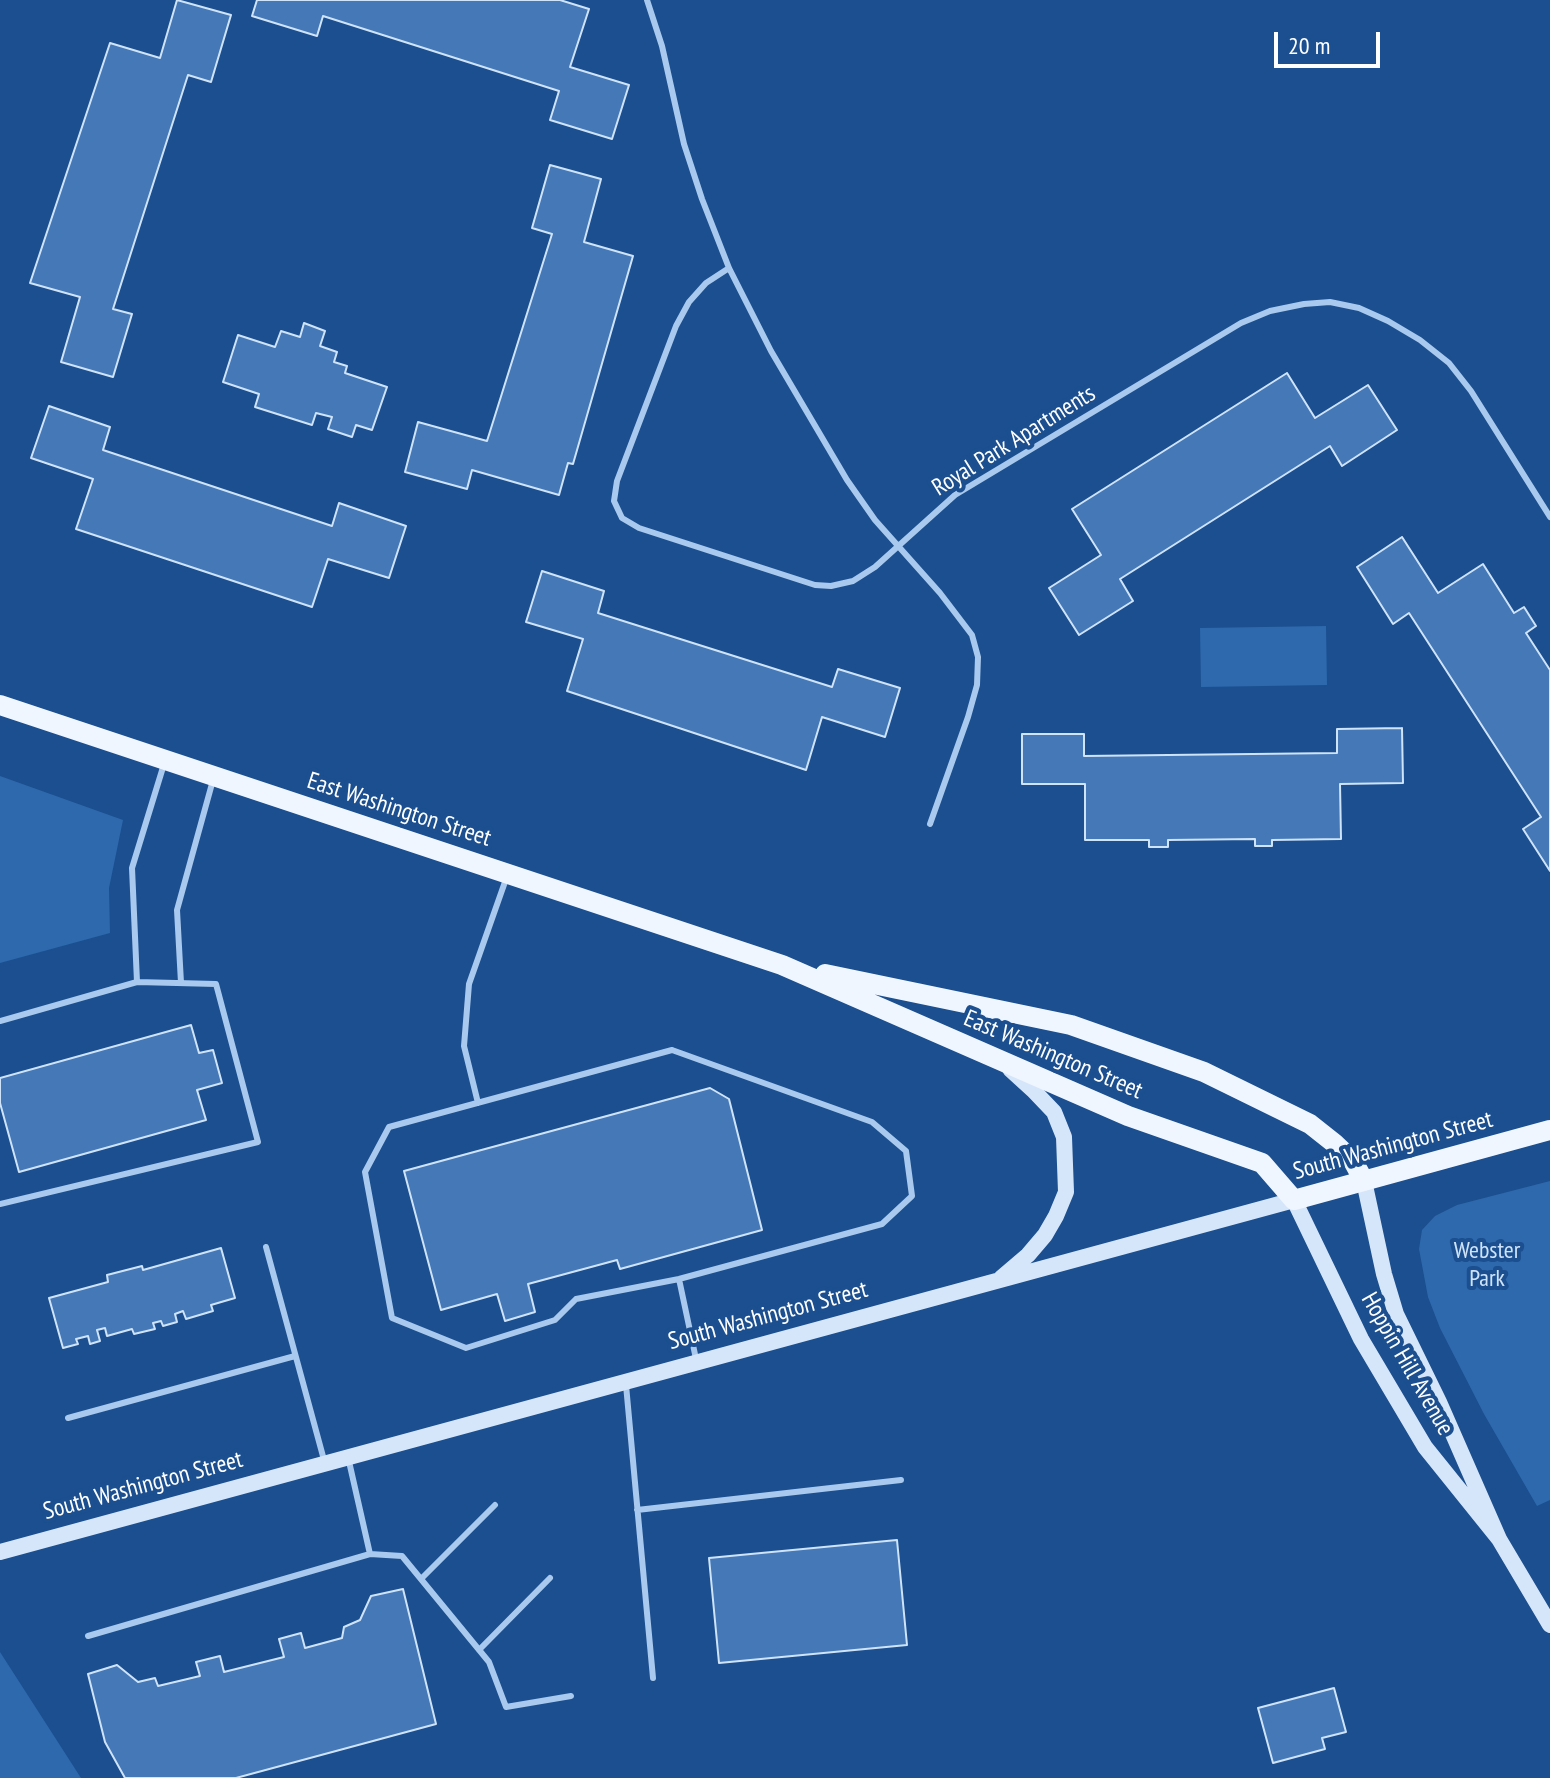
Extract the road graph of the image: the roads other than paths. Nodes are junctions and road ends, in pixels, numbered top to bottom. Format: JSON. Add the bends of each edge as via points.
{"nodes":[{"id":1,"x":647,"y":0,"type":"edge"},
{"id":2,"x":729,"y":268,"type":"junction"},
{"id":3,"x":1550,"y":517,"type":"edge"},
{"id":4,"x":897,"y":547,"type":"junction"},
{"id":5,"x":0,"y":705,"type":"edge"},
{"id":6,"x":166,"y":761,"type":"junction"},
{"id":7,"x":214,"y":776,"type":"junction"},
{"id":8,"x":930,"y":824,"type":"dead end"},
{"id":9,"x":508,"y":874,"type":"junction"},
{"id":10,"x":782,"y":965,"type":"junction"},
{"id":11,"x":137,"y":982,"type":"junction"},
{"id":12,"x":181,"y":983,"type":"junction"},
{"id":13,"x":0,"y":1021,"type":"edge"},
{"id":14,"x":1003,"y":1062,"type":"junction"},
{"id":15,"x":478,"y":1103,"type":"junction"},
{"id":16,"x":1550,"y":1130,"type":"edge"},
{"id":17,"x":1364,"y":1181,"type":"junction"},
{"id":18,"x":1294,"y":1200,"type":"junction"},
{"id":19,"x":0,"y":1204,"type":"edge"},
{"id":20,"x":266,"y":1247,"type":"dead end"},
{"id":21,"x":679,"y":1279,"type":"junction"},
{"id":22,"x":998,"y":1281,"type":"junction"},
{"id":23,"x":295,"y":1356,"type":"junction"},
{"id":24,"x":696,"y":1363,"type":"junction"},
{"id":25,"x":625,"y":1382,"type":"junction"},
{"id":26,"x":68,"y":1418,"type":"dead end"},
{"id":27,"x":348,"y":1457,"type":"junction"},
{"id":28,"x":324,"y":1464,"type":"junction"},
{"id":29,"x":901,"y":1480,"type":"dead end"},
{"id":30,"x":495,"y":1505,"type":"dead end"},
{"id":31,"x":637,"y":1510,"type":"junction"},
{"id":32,"x":1499,"y":1539,"type":"junction"},
{"id":33,"x":0,"y":1552,"type":"edge"},
{"id":34,"x":370,"y":1554,"type":"junction"},
{"id":35,"x":550,"y":1578,"type":"dead end"},
{"id":36,"x":421,"y":1579,"type":"junction"},
{"id":37,"x":1550,"y":1625,"type":"edge"},
{"id":38,"x":88,"y":1636,"type":"dead end"},
{"id":39,"x":479,"y":1650,"type":"junction"},
{"id":40,"x":653,"y":1678,"type":"dead end"},
{"id":41,"x":571,"y":1696,"type":"dead end"}],
"edges":[{"from":1,"to":2,"type":"lane","via":[[684,144]]},
{"from":2,"to":4,"type":"lane","via":[[847,480]]},
{"from":2,"to":4,"type":"lane","name":"Royal Park Apartments","via":[[706,283],[676,326],[617,481],[614,501],[622,518],[815,585],[853,581]]},
{"from":3,"to":4,"type":"lane","name":"Royal Park Apartments","via":[[1449,363],[1388,321],[1330,302],[1270,311],[1207,342],[955,495]]},
{"from":4,"to":8,"type":"lane","via":[[958,615],[972,635],[978,657],[968,717]]},
{"from":5,"to":6,"type":"main road","name":"East Washington Street"},
{"from":6,"to":7,"type":"main road","name":"East Washington Street"},
{"from":6,"to":11,"type":"lane","via":[[132,868]]},
{"from":7,"to":9,"type":"main road","name":"East Washington Street"},
{"from":7,"to":12,"type":"lane","via":[[177,910]]},
{"from":9,"to":10,"type":"main road","name":"East Washington Street"},
{"from":9,"to":15,"type":"lane","via":[[469,984],[464,1046]]},
{"from":10,"to":14,"type":"main road","name":"East Washington Street"},
{"from":10,"to":17,"type":"main road","name":"East Washington Street","via":[[1071,1025],[1204,1072],[1310,1124],[1353,1161]]},
{"from":11,"to":12,"type":"lane"},
{"from":11,"to":13,"type":"lane"},
{"from":12,"to":19,"type":"lane","via":[[216,984],[258,1142]]},
{"from":14,"to":18,"type":"main road","name":"East Washington Street","via":[[1128,1116],[1262,1163]]},
{"from":14,"to":22,"type":"main road","via":[[1054,1112],[1064,1137],[1066,1192],[1045,1235]]},
{"from":15,"to":21,"type":"lane","via":[[389,1127],[365,1172],[392,1318],[466,1348],[555,1320],[576,1299]]},
{"from":15,"to":21,"type":"lane","via":[[672,1050],[872,1122],[906,1151],[912,1196],[882,1224]]},
{"from":16,"to":17,"type":"main road","name":"South Washington Street"},
{"from":17,"to":18,"type":"main road","name":"South Washington Street"},
{"from":17,"to":32,"type":"main road","name":"Hoppin Hill Avenue","via":[[1396,1314]]},
{"from":18,"to":22,"type":"main road","name":"South Washington Street"},
{"from":18,"to":32,"type":"main road","name":"Hoppin Hill Avenue","via":[[1361,1339],[1425,1447]]},
{"from":20,"to":23,"type":"lane"},
{"from":21,"to":24,"type":"lane"},
{"from":22,"to":24,"type":"main road","name":"South Washington Street"},
{"from":23,"to":26,"type":"lane"},
{"from":23,"to":28,"type":"lane"},
{"from":24,"to":25,"type":"main road","name":"South Washington Street"},
{"from":25,"to":27,"type":"main road","name":"South Washington Street"},
{"from":25,"to":31,"type":"lane"},
{"from":27,"to":28,"type":"main road","name":"South Washington Street"},
{"from":27,"to":34,"type":"lane"},
{"from":28,"to":33,"type":"main road","name":"South Washington Street"},
{"from":29,"to":31,"type":"lane"},
{"from":30,"to":36,"type":"lane"},
{"from":31,"to":40,"type":"lane"},
{"from":32,"to":37,"type":"main road","name":"Hoppin Hill Avenue"},
{"from":34,"to":36,"type":"lane","via":[[402,1556]]},
{"from":34,"to":38,"type":"lane"},
{"from":35,"to":39,"type":"lane"},
{"from":36,"to":39,"type":"lane"},
{"from":39,"to":41,"type":"lane","via":[[506,1707]]}]}
